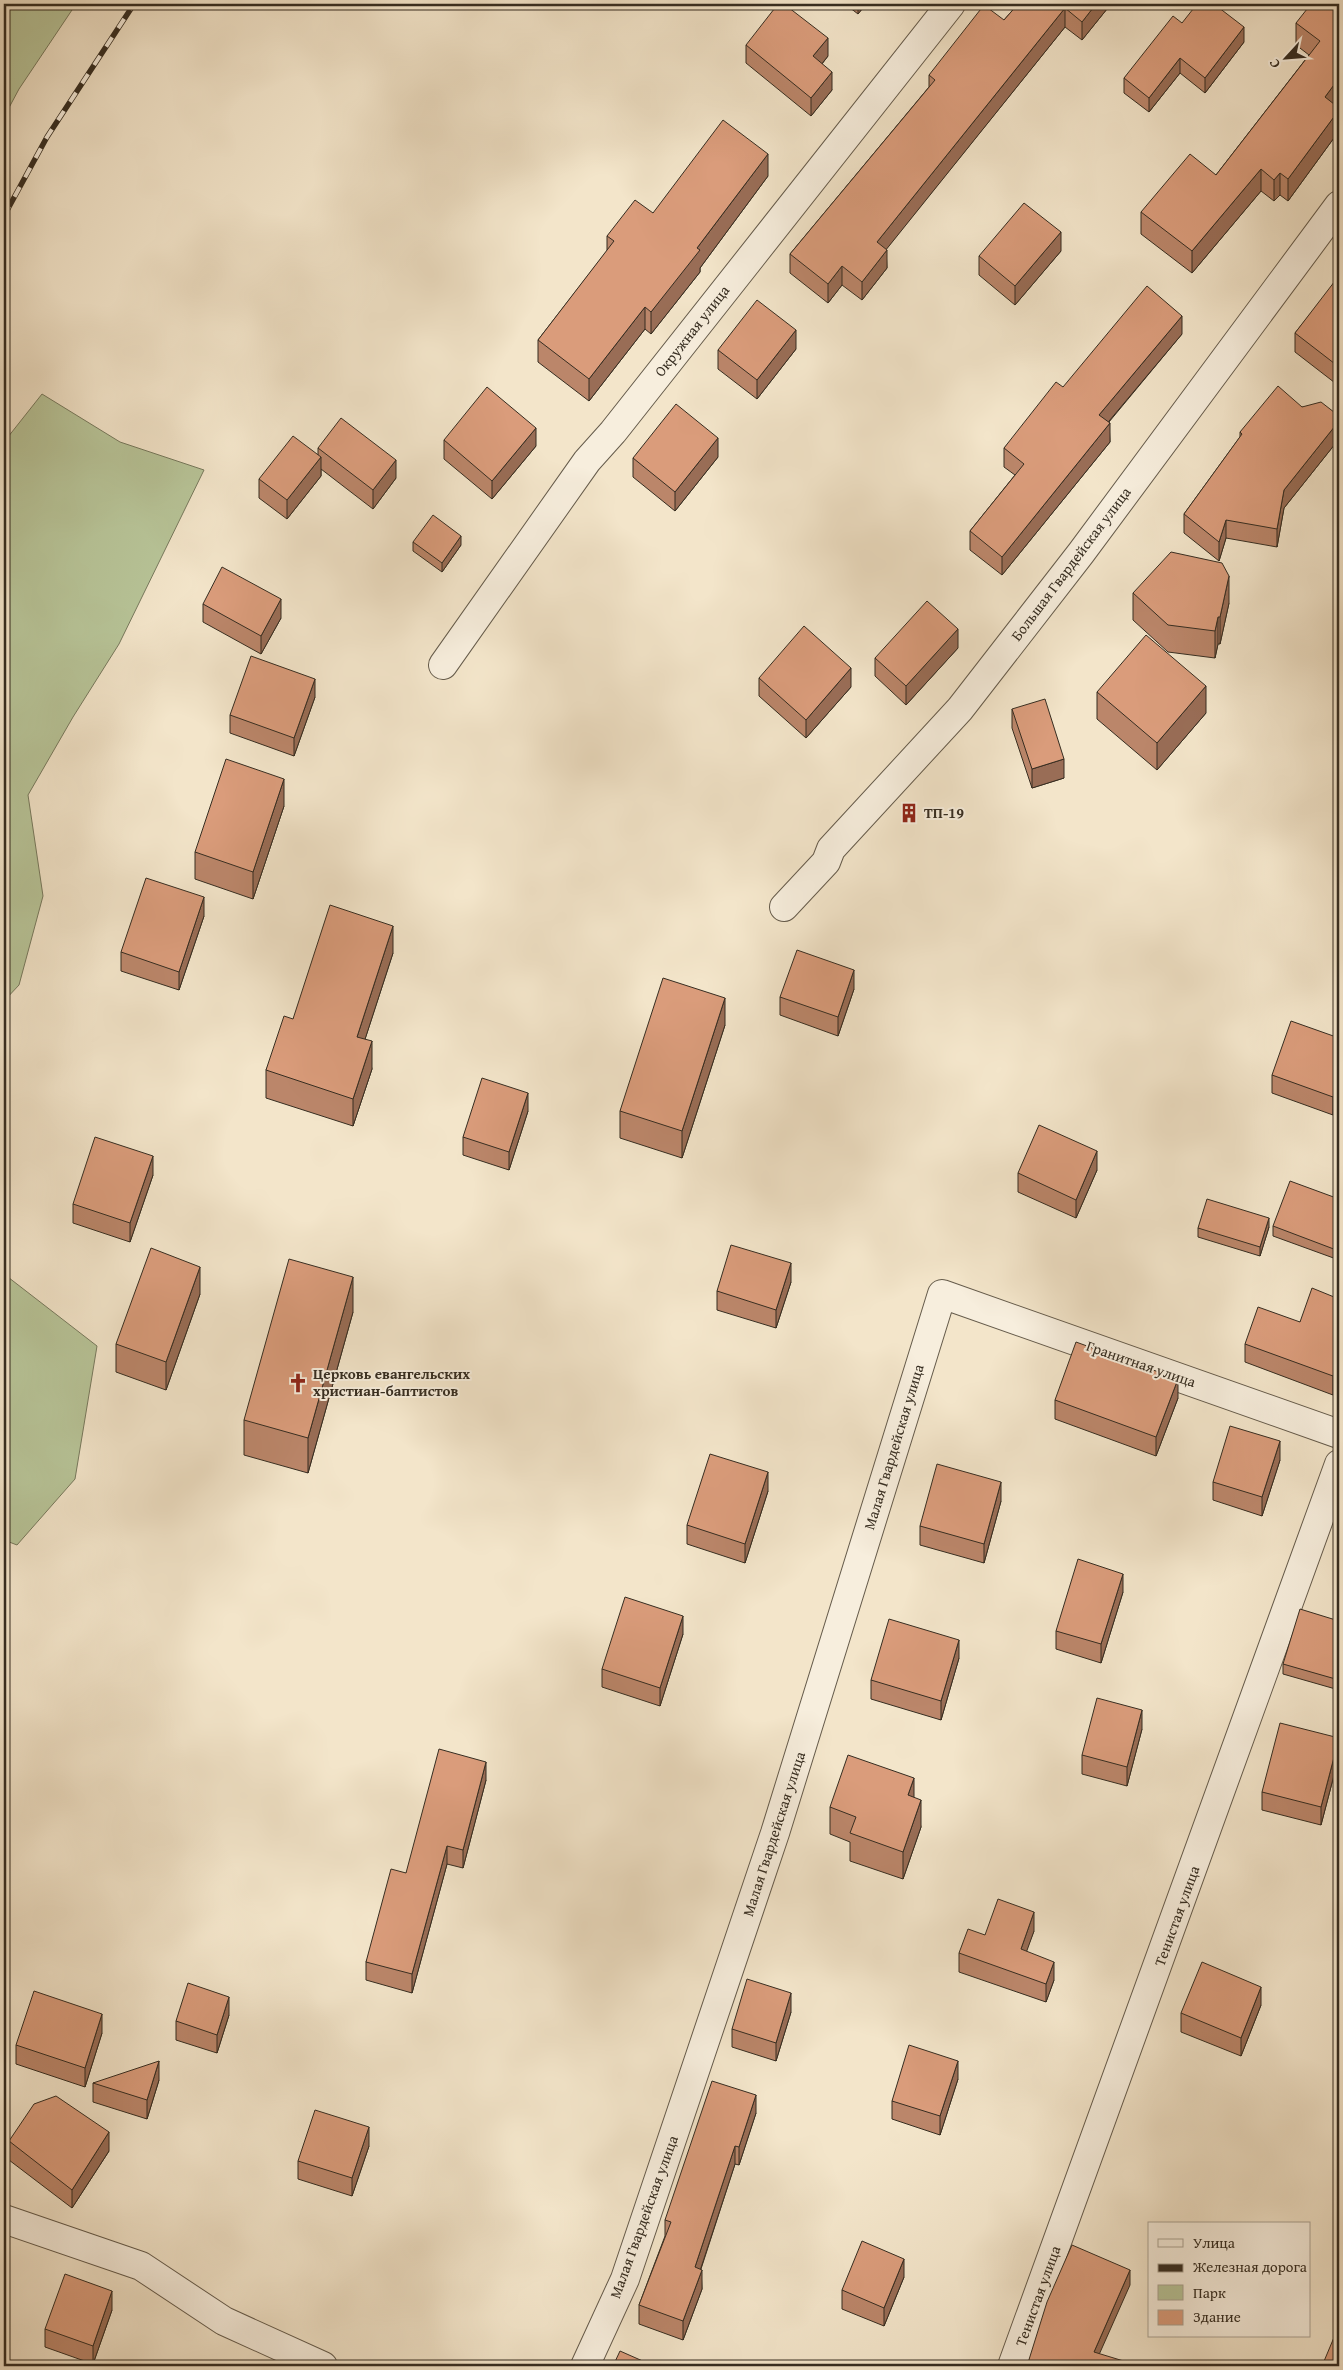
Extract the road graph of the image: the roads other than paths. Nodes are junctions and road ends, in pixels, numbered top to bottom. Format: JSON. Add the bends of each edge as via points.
{"nodes":[{"id":1,"x":951,"y":4,"type":"edge"},
{"id":2,"x":1339,"y":205,"type":"edge"},
{"id":3,"x":443,"y":665,"type":"dead end"},
{"id":4,"x":784,"y":907,"type":"dead end"},
{"id":5,"x":942,"y":1294,"type":"joint"},
{"id":6,"x":1339,"y":1434,"type":"edge"},
{"id":7,"x":1339,"y":1464,"type":"edge"},
{"id":8,"x":4,"y":2219,"type":"edge"},
{"id":9,"x":323,"y":2366,"type":"edge"},
{"id":10,"x":585,"y":2366,"type":"edge"},
{"id":11,"x":1012,"y":2366,"type":"edge"}],
"edges":[{"from":1,"to":3,"type":"street","name":"Окружная улица","via":[[587,461]]},
{"from":2,"to":4,"type":"street","name":"Большая Гвардейская улица","via":[[1081,553],[960,709],[832,849],[826,862]]},
{"from":5,"to":6,"type":"street","name":"Гранитная улица"},
{"from":5,"to":10,"type":"street","name":"Малая Гвардейская улица","via":[[775,1833],[625,2279]]},
{"from":7,"to":11,"type":"street","name":"Тенистая улица"},
{"from":8,"to":9,"type":"street","via":[[141,2266],[224,2321]]}]}
